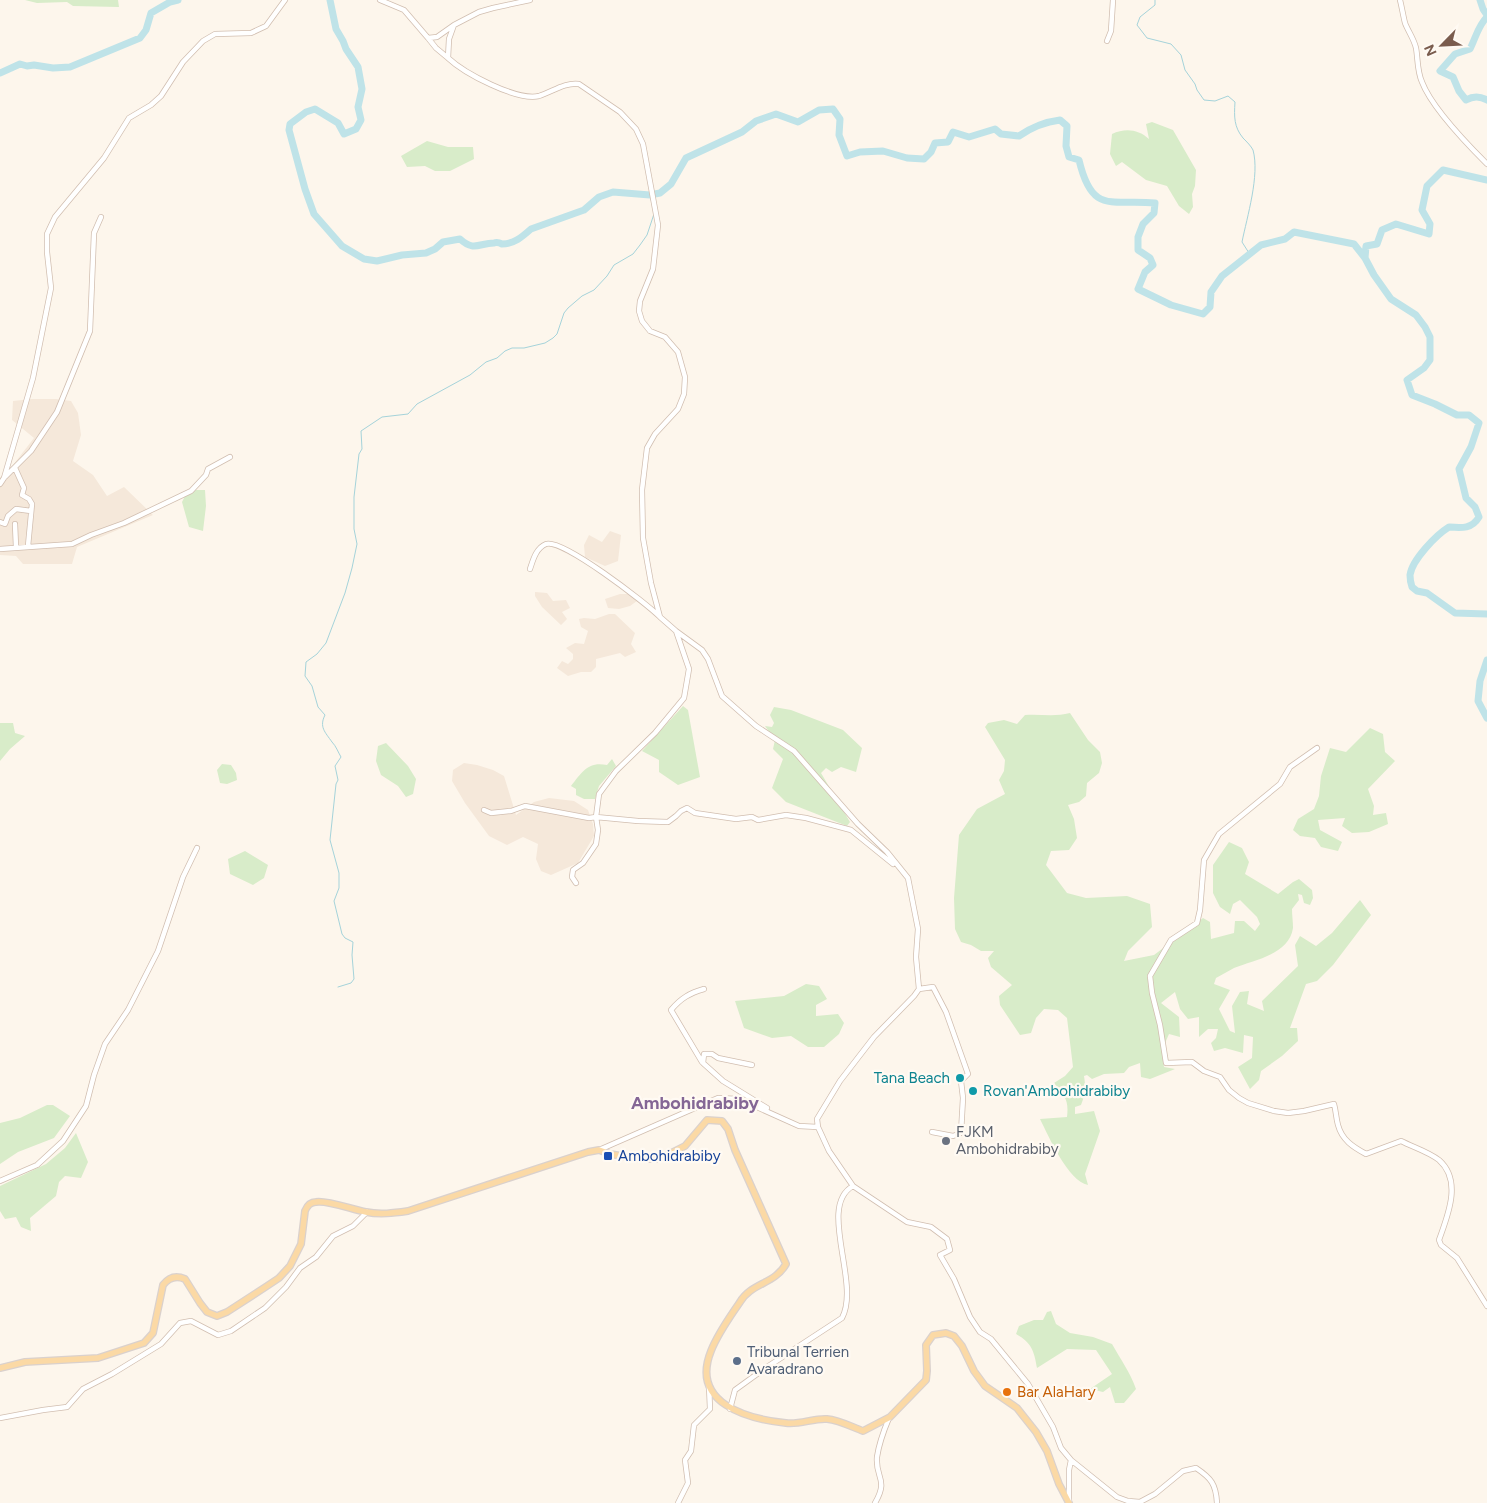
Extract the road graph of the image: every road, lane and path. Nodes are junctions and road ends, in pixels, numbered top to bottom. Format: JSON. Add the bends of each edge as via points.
{"nodes":[{"id":1,"x":285,"y":0,"type":"edge"},
{"id":2,"x":380,"y":0,"type":"edge"},
{"id":3,"x":530,"y":0,"type":"edge"},
{"id":4,"x":1113,"y":0,"type":"edge"},
{"id":5,"x":1400,"y":0,"type":"edge"},
{"id":6,"x":454,"y":25,"type":"junction"},
{"id":7,"x":428,"y":38,"type":"junction"},
{"id":8,"x":1107,"y":41,"type":"dead end"},
{"id":9,"x":448,"y":58,"type":"junction"},
{"id":10,"x":1487,"y":164,"type":"edge"},
{"id":11,"x":101,"y":217,"type":"dead end"},
{"id":12,"x":230,"y":457,"type":"dead end"},
{"id":13,"x":15,"y":468,"type":"junction"},
{"id":14,"x":4,"y":478,"type":"junction"},
{"id":15,"x":0,"y":484,"type":"edge"},
{"id":16,"x":31,"y":512,"type":"junction"},
{"id":17,"x":0,"y":522,"type":"edge"},
{"id":18,"x":15,"y":524,"type":"dead end"},
{"id":19,"x":28,"y":546,"type":"junction"},
{"id":20,"x":16,"y":547,"type":"junction"},
{"id":21,"x":0,"y":549,"type":"edge"},
{"id":22,"x":530,"y":569,"type":"dead end"},
{"id":23,"x":660,"y":616,"type":"junction"},
{"id":24,"x":676,"y":631,"type":"junction"},
{"id":25,"x":1316,"y":748,"type":"dead end"},
{"id":26,"x":484,"y":810,"type":"dead end"},
{"id":27,"x":596,"y":817,"type":"junction"},
{"id":28,"x":197,"y":848,"type":"dead end"},
{"id":29,"x":901,"y":871,"type":"junction"},
{"id":30,"x":576,"y":883,"type":"dead end"},
{"id":31,"x":704,"y":989,"type":"dead end"},
{"id":32,"x":919,"y":989,"type":"junction"},
{"id":33,"x":703,"y":1063,"type":"junction"},
{"id":34,"x":752,"y":1065,"type":"dead end"},
{"id":35,"x":769,"y":1111,"type":"junction"},
{"id":36,"x":818,"y":1127,"type":"junction"},
{"id":37,"x":932,"y":1132,"type":"dead end"},
{"id":38,"x":599,"y":1150,"type":"junction"},
{"id":39,"x":0,"y":1181,"type":"edge"},
{"id":40,"x":853,"y":1186,"type":"junction"},
{"id":41,"x":367,"y":1212,"type":"junction"},
{"id":42,"x":1487,"y":1306,"type":"edge"},
{"id":43,"x":0,"y":1368,"type":"edge"},
{"id":44,"x":709,"y":1386,"type":"junction"},
{"id":45,"x":730,"y":1409,"type":"junction"},
{"id":46,"x":890,"y":1417,"type":"junction"},
{"id":47,"x":0,"y":1418,"type":"edge"},
{"id":48,"x":1071,"y":1460,"type":"junction"},
{"id":49,"x":678,"y":1503,"type":"edge"},
{"id":50,"x":875,"y":1503,"type":"edge"},
{"id":51,"x":1069,"y":1503,"type":"edge"},
{"id":52,"x":1217,"y":1503,"type":"edge"}],
"edges":[{"from":1,"to":14,"type":"street","via":[[266,26],[251,33],[215,34],[203,41],[183,62],[161,96],[130,118],[104,158],[55,217],[47,234],[51,288],[33,378]]},
{"from":2,"to":7,"type":"street","via":[[404,10]]},
{"from":3,"to":6,"type":"street","via":[[493,8]]},
{"from":4,"to":8,"type":"street","via":[[1111,31]]},
{"from":5,"to":10,"type":"street","via":[[1416,48],[1422,83],[1452,126]]},
{"from":6,"to":7,"type":"street","via":[[437,37]]},
{"from":6,"to":9,"type":"street"},
{"from":7,"to":9,"type":"street"},
{"from":9,"to":23,"type":"street","via":[[466,72],[518,95],[537,96],[573,83],[579,84],[620,112],[636,129],[643,144],[658,225],[653,269],[639,311],[650,331],[665,337],[678,352],[685,377],[684,394],[678,409],[647,448],[642,490],[643,538]]},
{"from":11,"to":13,"type":"street","via":[[94,233],[90,331],[57,412],[31,451]]},
{"from":12,"to":19,"type":"street","via":[[208,469],[191,491],[124,523],[72,544]]},
{"from":13,"to":14,"type":"street"},
{"from":13,"to":16,"type":"street","via":[[24,488],[22,495],[32,504]]},
{"from":14,"to":15,"type":"street"},
{"from":16,"to":17,"type":"street","via":[[16,509],[5,524]]},
{"from":16,"to":19,"type":"street"},
{"from":18,"to":20,"type":"street"},
{"from":19,"to":20,"type":"street"},
{"from":20,"to":21,"type":"street"},
{"from":22,"to":23,"type":"street","via":[[539,549],[548,543],[556,544],[599,569]]},
{"from":23,"to":24,"type":"street"},
{"from":24,"to":27,"type":"street","via":[[689,670],[684,698],[606,784],[599,794]]},
{"from":24,"to":29,"type":"street","via":[[702,650],[722,696],[756,726],[794,751]]},
{"from":25,"to":42,"type":"street","via":[[1290,767],[1280,784],[1219,834],[1204,860],[1196,923],[1171,940],[1150,976],[1166,1063],[1192,1062],[1220,1077],[1239,1098],[1274,1111],[1288,1113],[1334,1104],[1342,1137],[1366,1154],[1401,1142],[1439,1160],[1445,1166],[1452,1192],[1438,1240],[1457,1258]]},
{"from":26,"to":27,"type":"street","via":[[491,813],[525,806],[575,817]]},
{"from":27,"to":29,"type":"street","via":[[668,822],[688,808],[695,813],[722,818],[752,817],[758,820],[786,815],[806,818],[850,830]]},
{"from":27,"to":30,"type":"street","via":[[596,844],[583,863],[573,870],[572,877]]},
{"from":28,"to":39,"type":"street","via":[[183,877],[155,957],[106,1044],[86,1106],[63,1141],[37,1165]]},
{"from":29,"to":32,"type":"street","via":[[908,878],[918,929]]},
{"from":31,"to":33,"type":"street","via":[[689,994],[671,1010]]},
{"from":32,"to":36,"type":"street","via":[[874,1037],[840,1081],[817,1119]]},
{"from":32,"to":37,"type":"street","via":[[934,987],[968,1074],[961,1081],[961,1133],[953,1136]]},
{"from":33,"to":34,"type":"street","via":[[704,1054],[712,1054]]},
{"from":33,"to":35,"type":"street"},
{"from":35,"to":36,"type":"street","via":[[799,1126]]},
{"from":35,"to":38,"type":"street","via":[[739,1099],[718,1098]]},
{"from":36,"to":40,"type":"street","via":[[829,1151]]},
{"from":38,"to":41,"type":"main road","via":[[408,1211],[388,1214]]},
{"from":38,"to":44,"type":"main road","via":[[640,1159],[659,1159],[685,1146],[706,1120],[722,1121],[728,1129],[786,1264],[781,1273],[743,1297],[710,1351]]},
{"from":40,"to":45,"type":"street","via":[[844,1194],[838,1213],[847,1289],[842,1318],[734,1390]]},
{"from":40,"to":48,"type":"street","via":[[907,1222],[931,1227],[946,1239],[950,1250],[940,1255],[970,1317],[1028,1384],[1053,1427],[1061,1448]]},
{"from":41,"to":43,"type":"main road","via":[[322,1202],[311,1203],[305,1211],[299,1250],[290,1266],[279,1278],[222,1315],[207,1312],[185,1279],[175,1277],[163,1285],[153,1333],[144,1343],[98,1358],[25,1362]]},
{"from":41,"to":47,"type":"street","via":[[353,1226],[333,1236],[265,1308],[231,1331],[218,1335],[192,1321],[185,1321],[161,1344],[83,1389],[67,1407]]},
{"from":44,"to":45,"type":"main road","via":[[716,1398]]},
{"from":44,"to":49,"type":"street","via":[[710,1409],[694,1425],[691,1452],[685,1460],[688,1483]]},
{"from":45,"to":46,"type":"main road","via":[[788,1424],[828,1419],[864,1431]]},
{"from":46,"to":50,"type":"street","via":[[877,1458],[882,1492]]},
{"from":46,"to":51,"type":"main road","via":[[926,1380],[926,1345],[934,1335],[946,1333],[954,1336],[985,1386],[1017,1408],[1036,1432]]},
{"from":48,"to":51,"type":"street"},
{"from":48,"to":52,"type":"street","via":[[1117,1497],[1140,1502],[1183,1471],[1196,1468],[1209,1477],[1216,1490]]}]}
